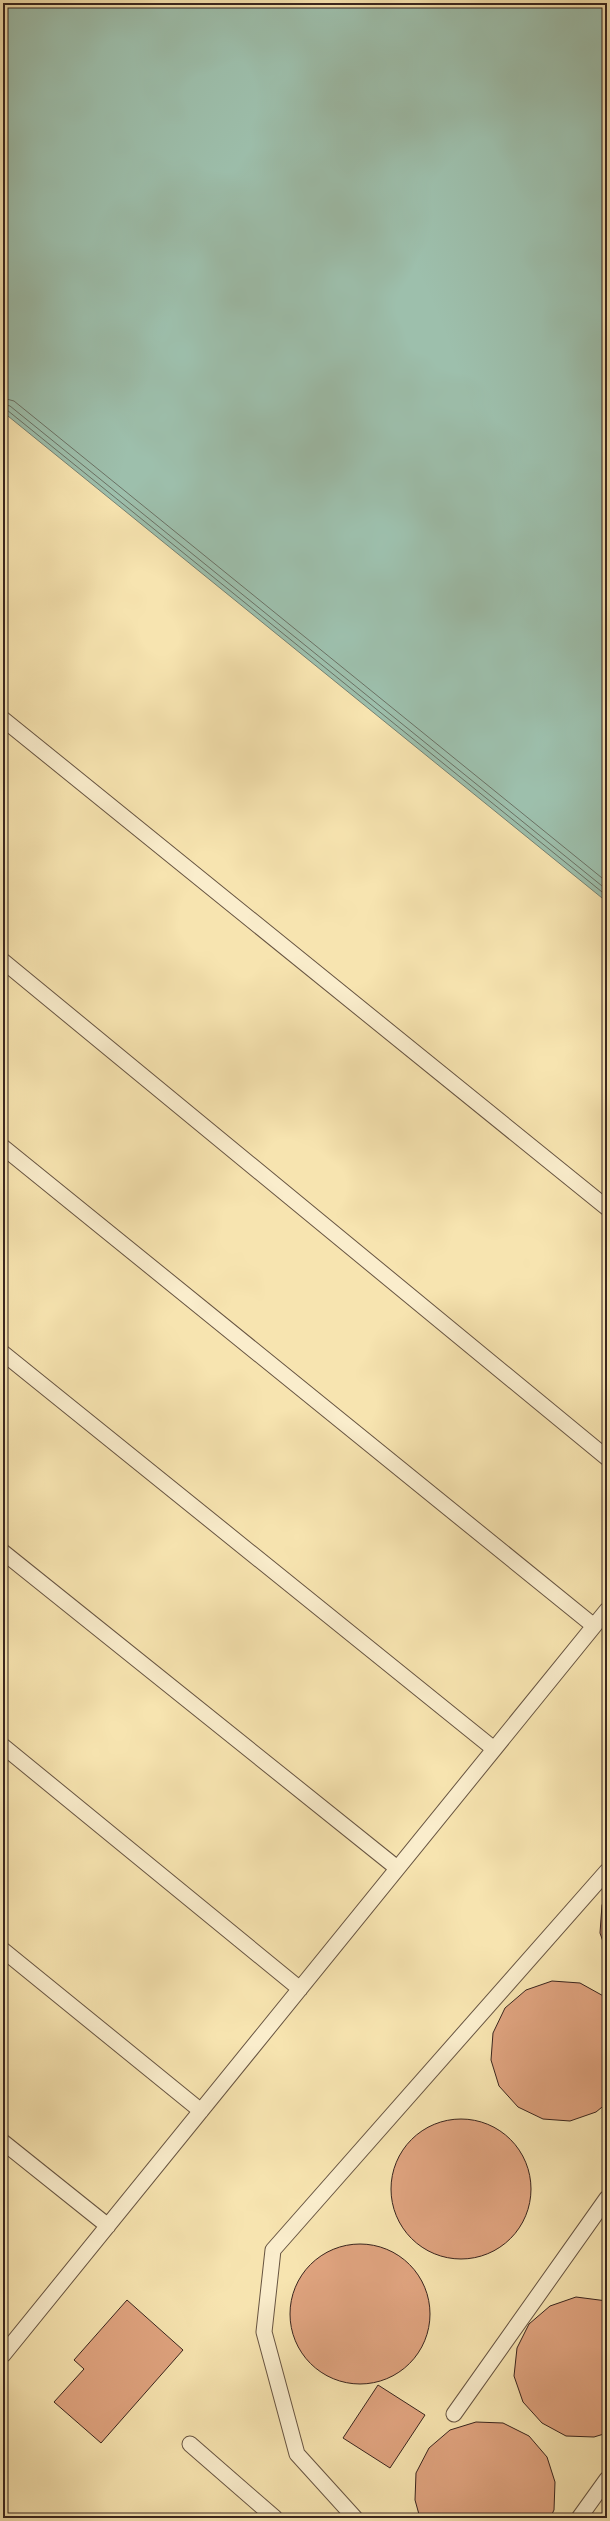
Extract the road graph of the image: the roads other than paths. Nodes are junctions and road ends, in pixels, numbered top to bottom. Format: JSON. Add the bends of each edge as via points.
{"nodes":[{"id":1,"x":3,"y":719,"type":"edge"},
{"id":2,"x":3,"y":961,"type":"edge"},
{"id":3,"x":3,"y":1147,"type":"edge"},
{"id":4,"x":607,"y":1208,"type":"edge"},
{"id":5,"x":3,"y":1353,"type":"edge"},
{"id":6,"x":607,"y":1458,"type":"edge"},
{"id":7,"x":3,"y":1552,"type":"edge"},
{"id":8,"x":607,"y":1610,"type":"edge"},
{"id":9,"x":594,"y":1626,"type":"junction"},
{"id":10,"x":3,"y":1746,"type":"edge"},
{"id":11,"x":494,"y":1749,"type":"junction"},
{"id":12,"x":398,"y":1868,"type":"junction"},
{"id":13,"x":607,"y":1871,"type":"edge"},
{"id":14,"x":3,"y":1950,"type":"edge"},
{"id":15,"x":300,"y":1989,"type":"junction"},
{"id":16,"x":201,"y":2111,"type":"junction"},
{"id":17,"x":3,"y":2142,"type":"edge"},
{"id":18,"x":607,"y":2198,"type":"edge"},
{"id":19,"x":108,"y":2226,"type":"junction"},
{"id":20,"x":5,"y":2348,"type":"edge"},
{"id":21,"x":454,"y":2414,"type":"dead end"},
{"id":22,"x":190,"y":2444,"type":"dead end"},
{"id":23,"x":607,"y":2479,"type":"edge"},
{"id":24,"x":275,"y":2518,"type":"edge"},
{"id":25,"x":355,"y":2518,"type":"edge"},
{"id":26,"x":579,"y":2518,"type":"edge"}],
"edges":[{"from":1,"to":4,"type":"lane"},
{"from":2,"to":6,"type":"lane"},
{"from":3,"to":9,"type":"lane"},
{"from":5,"to":11,"type":"lane"},
{"from":7,"to":12,"type":"lane"},
{"from":8,"to":9,"type":"lane"},
{"from":9,"to":11,"type":"lane"},
{"from":10,"to":15,"type":"lane"},
{"from":11,"to":12,"type":"lane"},
{"from":12,"to":15,"type":"lane"},
{"from":13,"to":25,"type":"lane","via":[[273,2250],[264,2332],[297,2454]]},
{"from":14,"to":16,"type":"lane"},
{"from":15,"to":16,"type":"lane"},
{"from":16,"to":19,"type":"lane"},
{"from":17,"to":19,"type":"lane"},
{"from":18,"to":21,"type":"lane"},
{"from":19,"to":20,"type":"lane"},
{"from":22,"to":24,"type":"lane"},
{"from":23,"to":26,"type":"lane"}]}
